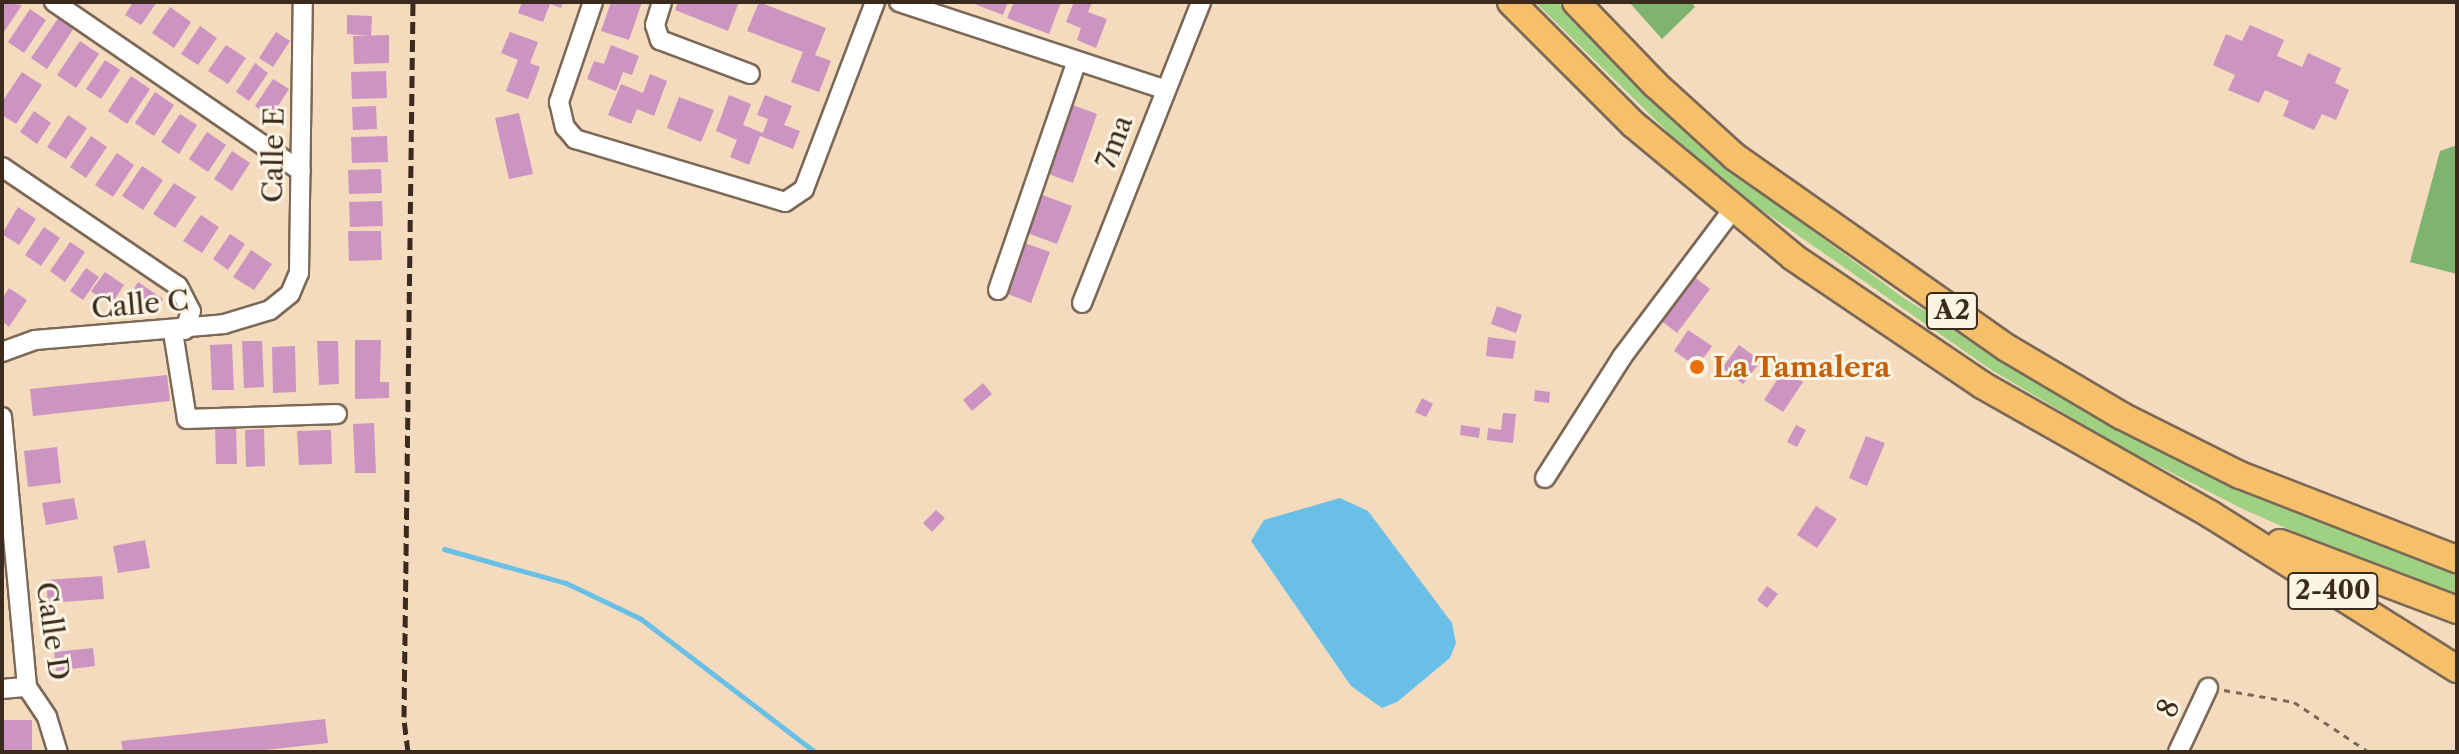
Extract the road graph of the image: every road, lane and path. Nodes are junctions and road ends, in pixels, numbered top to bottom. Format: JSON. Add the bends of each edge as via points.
{"nodes":[{"id":1,"x":54,"y":2,"type":"edge"},
{"id":2,"x":303,"y":2,"type":"edge"},
{"id":3,"x":593,"y":2,"type":"edge"},
{"id":4,"x":662,"y":2,"type":"edge"},
{"id":5,"x":875,"y":2,"type":"edge"},
{"id":6,"x":899,"y":2,"type":"edge"},
{"id":7,"x":1201,"y":2,"type":"edge"},
{"id":8,"x":1511,"y":2,"type":"edge"},
{"id":9,"x":1576,"y":2,"type":"edge"},
{"id":10,"x":1077,"y":61,"type":"junction"},
{"id":11,"x":750,"y":74,"type":"dead end"},
{"id":12,"x":1164,"y":89,"type":"junction"},
{"id":13,"x":2,"y":167,"type":"edge"},
{"id":14,"x":301,"y":171,"type":"junction"},
{"id":15,"x":1733,"y":209,"type":"junction"},
{"id":16,"x":998,"y":290,"type":"dead end"},
{"id":17,"x":282,"y":303,"type":"joint"},
{"id":18,"x":1082,"y":303,"type":"dead end"},
{"id":19,"x":179,"y":331,"type":"junction"},
{"id":20,"x":2,"y":352,"type":"edge"},
{"id":21,"x":337,"y":414,"type":"dead end"},
{"id":22,"x":2,"y":417,"type":"edge"},
{"id":23,"x":1545,"y":478,"type":"dead end"},
{"id":24,"x":7,"y":514,"type":"edge"},
{"id":25,"x":2210,"y":514,"type":"junction"},
{"id":26,"x":2457,"y":559,"type":"edge"},
{"id":27,"x":2457,"y":610,"type":"edge"},
{"id":28,"x":2457,"y":669,"type":"edge"},
{"id":29,"x":27,"y":687,"type":"junction"},
{"id":30,"x":2208,"y":688,"type":"joint"},
{"id":31,"x":2,"y":689,"type":"edge"},
{"id":32,"x":58,"y":752,"type":"edge"},
{"id":33,"x":2178,"y":752,"type":"edge"},
{"id":34,"x":2369,"y":752,"type":"edge"}],
"edges":[{"from":1,"to":14,"type":"street"},
{"from":2,"to":14,"type":"street","name":"Calle E"},
{"from":3,"to":5,"type":"street","via":[[559,102],[565,127],[575,139],[777,202],[793,200],[804,189]]},
{"from":4,"to":11,"type":"street","via":[[655,25],[660,40]]},
{"from":6,"to":10,"type":"street"},
{"from":7,"to":12,"type":"street","name":"7ma"},
{"from":8,"to":15,"type":"highway","number":"A2","via":[[1633,124]]},
{"from":9,"to":26,"type":"highway","number":"A2","via":[[1735,157],[1995,340],[2122,416],[2240,475]]},
{"from":10,"to":12,"type":"street"},
{"from":10,"to":16,"type":"street"},
{"from":12,"to":18,"type":"street","name":"7ma"},
{"from":13,"to":19,"type":"street","via":[[178,286],[191,311]]},
{"from":14,"to":17,"type":"street","name":"Calle E","via":[[299,273]]},
{"from":15,"to":23,"type":"street","via":[[1622,357]]},
{"from":15,"to":25,"type":"highway","number":"A2","via":[[1793,257],[1982,385]]},
{"from":17,"to":19,"type":"street","name":"Calle C","via":[[246,319]]},
{"from":19,"to":20,"type":"street","name":"Calle C","via":[[35,340]]},
{"from":19,"to":21,"type":"street","via":[[187,419]]},
{"from":22,"to":24,"type":"street","name":"Calle D"},
{"from":24,"to":29,"type":"street","name":"Calle D"},
{"from":25,"to":27,"type":"highway","number":"A2"},
{"from":25,"to":28,"type":"highway","number":"2-400"},
{"from":29,"to":31,"type":"street"},
{"from":29,"to":32,"type":"street","name":"Calle D","via":[[47,717]]},
{"from":30,"to":33,"type":"street","name":"8"},
{"from":30,"to":34,"type":"path","via":[[2294,702]]}]}
